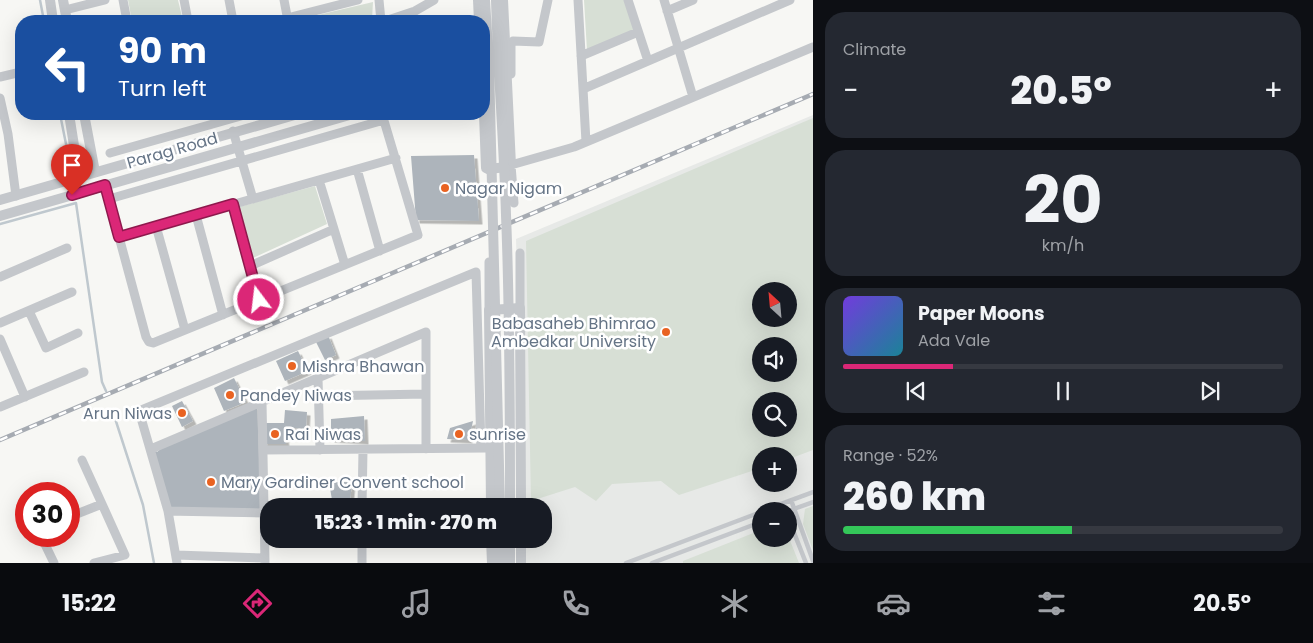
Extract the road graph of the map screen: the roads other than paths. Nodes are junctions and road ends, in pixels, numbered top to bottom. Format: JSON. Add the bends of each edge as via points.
{"nodes":[{"id":1,"x":50,"y":0,"type":"edge"},
{"id":2,"x":105,"y":0,"type":"edge"},
{"id":3,"x":123,"y":0,"type":"edge"},
{"id":4,"x":184,"y":0,"type":"edge"},
{"id":5,"x":229,"y":0,"type":"edge"},
{"id":6,"x":284,"y":0,"type":"edge"},
{"id":7,"x":358,"y":0,"type":"edge"},
{"id":8,"x":379,"y":0,"type":"edge"},
{"id":9,"x":434,"y":0,"type":"edge"},
{"id":10,"x":478,"y":0,"type":"edge"},
{"id":11,"x":486,"y":0,"type":"edge"},
{"id":12,"x":496,"y":0,"type":"edge"},
{"id":13,"x":503,"y":0,"type":"edge"},
{"id":14,"x":548,"y":0,"type":"edge"},
{"id":15,"x":578,"y":0,"type":"edge"},
{"id":16,"x":628,"y":0,"type":"edge"},
{"id":17,"x":664,"y":0,"type":"edge"},
{"id":18,"x":693,"y":0,"type":"edge"},
{"id":19,"x":790,"y":0,"type":"edge"},
{"id":20,"x":778,"y":3,"type":"edge"},
{"id":21,"x":64,"y":5,"type":"edge"},
{"id":22,"x":667,"y":11,"type":"junction"},
{"id":23,"x":52,"y":15,"type":"edge"},
{"id":24,"x":125,"y":15,"type":"edge"},
{"id":25,"x":187,"y":15,"type":"edge"},
{"id":26,"x":232,"y":15,"type":"edge"},
{"id":27,"x":286,"y":15,"type":"edge"},
{"id":28,"x":305,"y":15,"type":"edge"},
{"id":29,"x":380,"y":15,"type":"edge"},
{"id":30,"x":403,"y":15,"type":"edge"},
{"id":31,"x":479,"y":15,"type":"edge"},
{"id":32,"x":487,"y":15,"type":"edge"},
{"id":33,"x":638,"y":32,"type":"junction"},
{"id":34,"x":813,"y":47,"type":"edge"},
{"id":35,"x":678,"y":48,"type":"junction"},
{"id":36,"x":506,"y":53,"type":"junction"},
{"id":37,"x":581,"y":56,"type":"junction"},
{"id":38,"x":490,"y":57,"type":"edge"},
{"id":39,"x":648,"y":61,"type":"junction"},
{"id":40,"x":15,"y":73,"type":"edge"},
{"id":41,"x":506,"y":75,"type":"junction"},
{"id":42,"x":0,"y":77,"type":"edge"},
{"id":43,"x":490,"y":77,"type":"edge"},
{"id":44,"x":583,"y":89,"type":"junction"},
{"id":45,"x":693,"y":97,"type":"junction"},
{"id":46,"x":0,"y":98,"type":"edge"},
{"id":47,"x":490,"y":105,"type":"edge"},
{"id":48,"x":70,"y":120,"type":"edge"},
{"id":49,"x":85,"y":120,"type":"edge"},
{"id":50,"x":228,"y":120,"type":"edge"},
{"id":51,"x":251,"y":120,"type":"edge"},
{"id":52,"x":276,"y":120,"type":"edge"},
{"id":53,"x":346,"y":120,"type":"edge"},
{"id":54,"x":365,"y":120,"type":"edge"},
{"id":55,"x":384,"y":120,"type":"edge"},
{"id":56,"x":484,"y":120,"type":"edge"},
{"id":57,"x":253,"y":126,"type":"junction"},
{"id":58,"x":338,"y":126,"type":"junction"},
{"id":59,"x":233,"y":131,"type":"junction"},
{"id":60,"x":4,"y":135,"type":"edge"},
{"id":61,"x":586,"y":142,"type":"junction"},
{"id":62,"x":110,"y":153,"type":"dead end"},
{"id":63,"x":239,"y":154,"type":"junction"},
{"id":64,"x":396,"y":158,"type":"junction"},
{"id":65,"x":213,"y":161,"type":"junction"},
{"id":66,"x":513,"y":164,"type":"junction"},
{"id":67,"x":486,"y":168,"type":"junction"},
{"id":68,"x":357,"y":169,"type":"junction"},
{"id":69,"x":95,"y":172,"type":"junction"},
{"id":70,"x":80,"y":177,"type":"junction"},
{"id":71,"x":69,"y":180,"type":"junction"},
{"id":72,"x":318,"y":180,"type":"junction"},
{"id":73,"x":107,"y":192,"type":"junction"},
{"id":74,"x":72,"y":195,"type":"junction"},
{"id":75,"x":16,"y":196,"type":"junction"},
{"id":76,"x":253,"y":198,"type":"junction"},
{"id":77,"x":0,"y":200,"type":"edge"},
{"id":78,"x":514,"y":203,"type":"dead end"},
{"id":79,"x":233,"y":204,"type":"junction"},
{"id":80,"x":489,"y":209,"type":"dead end"},
{"id":81,"x":196,"y":215,"type":"junction"},
{"id":82,"x":0,"y":216,"type":"edge"},
{"id":83,"x":156,"y":226,"type":"junction"},
{"id":84,"x":334,"y":229,"type":"junction"},
{"id":85,"x":119,"y":237,"type":"junction"},
{"id":86,"x":67,"y":248,"type":"dead end"},
{"id":87,"x":380,"y":251,"type":"junction"},
{"id":88,"x":520,"y":253,"type":"dead end"},
{"id":89,"x":489,"y":262,"type":"dead end"},
{"id":90,"x":250,"y":266,"type":"junction"},
{"id":91,"x":345,"y":266,"type":"junction"},
{"id":92,"x":0,"y":277,"type":"edge"},
{"id":93,"x":72,"y":292,"type":"dead end"},
{"id":94,"x":259,"y":300,"type":"junction"},
{"id":95,"x":520,"y":308,"type":"junction"},
{"id":96,"x":30,"y":310,"type":"junction"},
{"id":97,"x":489,"y":310,"type":"junction"},
{"id":98,"x":223,"y":314,"type":"junction"},
{"id":99,"x":0,"y":323,"type":"edge"},
{"id":100,"x":184,"y":330,"type":"junction"},
{"id":101,"x":78,"y":333,"type":"dead end"},
{"id":102,"x":0,"y":339,"type":"edge"},
{"id":103,"x":84,"y":372,"type":"dead end"},
{"id":104,"x":318,"y":378,"type":"junction"},
{"id":105,"x":426,"y":394,"type":"junction"},
{"id":106,"x":318,"y":396,"type":"junction"},
{"id":107,"x":25,"y":397,"type":"junction"},
{"id":108,"x":262,"y":402,"type":"junction"},
{"id":109,"x":0,"y":407,"type":"edge"},
{"id":110,"x":486,"y":448,"type":"junction"},
{"id":111,"x":150,"y":449,"type":"junction"},
{"id":112,"x":426,"y":449,"type":"junction"},
{"id":113,"x":263,"y":450,"type":"junction"},
{"id":114,"x":320,"y":450,"type":"junction"},
{"id":115,"x":363,"y":450,"type":"junction"},
{"id":116,"x":82,"y":460,"type":"dead end"},
{"id":117,"x":813,"y":492,"type":"edge"},
{"id":118,"x":264,"y":498,"type":"edge"},
{"id":119,"x":362,"y":498,"type":"edge"},
{"id":120,"x":490,"y":498,"type":"edge"},
{"id":121,"x":500,"y":498,"type":"edge"},
{"id":122,"x":510,"y":498,"type":"edge"},
{"id":123,"x":521,"y":498,"type":"edge"},
{"id":124,"x":791,"y":500,"type":"joint"},
{"id":125,"x":786,"y":502,"type":"edge"},
{"id":126,"x":813,"y":502,"type":"edge"},
{"id":127,"x":102,"y":504,"type":"junction"},
{"id":128,"x":797,"y":508,"type":"edge"},
{"id":129,"x":168,"y":511,"type":"junction"},
{"id":130,"x":80,"y":513,"type":"edge"},
{"id":131,"x":260,"y":513,"type":"edge"},
{"id":132,"x":752,"y":515,"type":"edge"},
{"id":133,"x":797,"y":515,"type":"edge"},
{"id":134,"x":752,"y":525,"type":"edge"},
{"id":135,"x":709,"y":531,"type":"junction"},
{"id":136,"x":713,"y":540,"type":"junction"},
{"id":137,"x":797,"y":540,"type":"edge"},
{"id":138,"x":46,"y":547,"type":"edge"},
{"id":139,"x":362,"y":548,"type":"edge"},
{"id":140,"x":492,"y":548,"type":"edge"},
{"id":141,"x":501,"y":548,"type":"edge"},
{"id":142,"x":510,"y":548,"type":"edge"},
{"id":143,"x":521,"y":548,"type":"edge"},
{"id":144,"x":176,"y":559,"type":"edge"},
{"id":145,"x":265,"y":560,"type":"edge"},
{"id":146,"x":813,"y":561,"type":"edge"},
{"id":147,"x":54,"y":563,"type":"edge"},
{"id":148,"x":94,"y":563,"type":"edge"},
{"id":149,"x":362,"y":563,"type":"edge"},
{"id":150,"x":492,"y":563,"type":"edge"},
{"id":151,"x":501,"y":563,"type":"edge"},
{"id":152,"x":510,"y":563,"type":"edge"},
{"id":153,"x":521,"y":563,"type":"edge"},
{"id":154,"x":626,"y":563,"type":"edge"},
{"id":155,"x":652,"y":563,"type":"edge"},
{"id":156,"x":806,"y":563,"type":"edge"}],
"edges":[{"from":1,"to":23,"type":"street"},
{"from":2,"to":21,"type":"street"},
{"from":3,"to":24,"type":"street"},
{"from":4,"to":25,"type":"street"},
{"from":5,"to":26,"type":"street"},
{"from":6,"to":27,"type":"street"},
{"from":7,"to":28,"type":"street"},
{"from":8,"to":29,"type":"street"},
{"from":9,"to":30,"type":"street"},
{"from":10,"to":31,"type":"street"},
{"from":11,"to":32,"type":"street","bridge":true},
{"from":12,"to":122,"type":"street","bridge":true,"via":[[510,334]]},
{"from":13,"to":36,"type":"street"},
{"from":14,"to":66,"type":"street","via":[[540,42],[511,43]]},
{"from":15,"to":37,"type":"street"},
{"from":16,"to":33,"type":"street"},
{"from":17,"to":22,"type":"street"},
{"from":18,"to":22,"type":"street"},
{"from":19,"to":20,"type":"street"},
{"from":20,"to":35,"type":"street"},
{"from":22,"to":35,"type":"street"},
{"from":33,"to":37,"type":"street"},
{"from":33,"to":39,"type":"street"},
{"from":34,"to":45,"type":"street"},
{"from":35,"to":39,"type":"street"},
{"from":35,"to":45,"type":"street"},
{"from":36,"to":38,"type":"street"},
{"from":36,"to":41,"type":"street"},
{"from":37,"to":44,"type":"street"},
{"from":39,"to":44,"type":"street"},
{"from":40,"to":42,"type":"street"},
{"from":41,"to":43,"type":"street"},
{"from":41,"to":66,"type":"street"},
{"from":44,"to":61,"type":"street"},
{"from":45,"to":61,"type":"street"},
{"from":46,"to":60,"type":"street"},
{"from":47,"to":121,"type":"street","bridge":true},
{"from":48,"to":70,"type":"street"},
{"from":49,"to":69,"type":"street"},
{"from":50,"to":62,"type":"street"},
{"from":51,"to":57,"type":"street"},
{"from":52,"to":57,"type":"street","name":"Parag Road"},
{"from":53,"to":58,"type":"street","name":"Parag Road"},
{"from":54,"to":58,"type":"street"},
{"from":55,"to":64,"type":"street"},
{"from":56,"to":67,"type":"street"},
{"from":57,"to":59,"type":"street","name":"Parag Road"},
{"from":58,"to":63,"type":"street","name":"Parag Road"},
{"from":59,"to":63,"type":"street"},
{"from":59,"to":69,"type":"street","name":"Parag Road"},
{"from":60,"to":75,"type":"street"},
{"from":61,"to":66,"type":"street"},
{"from":63,"to":65,"type":"street","name":"Parag Road"},
{"from":63,"to":65,"type":"street"},
{"from":63,"to":76,"type":"street"},
{"from":64,"to":68,"type":"street"},
{"from":64,"to":87,"type":"street","via":[[418,235]]},
{"from":65,"to":73,"type":"street","name":"Parag Road"},
{"from":66,"to":67,"type":"street"},
{"from":66,"to":78,"type":"street"},
{"from":67,"to":80,"type":"street"},
{"from":68,"to":72,"type":"street"},
{"from":68,"to":87,"type":"street"},
{"from":69,"to":70,"type":"street","name":"Parag Road"},
{"from":70,"to":71,"type":"street","name":"Parag Road"},
{"from":71,"to":74,"type":"street"},
{"from":71,"to":75,"type":"street","name":"Parag Road"},
{"from":72,"to":76,"type":"street"},
{"from":72,"to":84,"type":"street"},
{"from":73,"to":74,"type":"street","name":"Parag Road"},
{"from":73,"to":85,"type":"street"},
{"from":74,"to":82,"type":"street","name":"Parag Road"},
{"from":75,"to":77,"type":"street","name":"Parag Road"},
{"from":76,"to":79,"type":"street"},
{"from":79,"to":81,"type":"street"},
{"from":79,"to":90,"type":"street"},
{"from":81,"to":83,"type":"street"},
{"from":81,"to":98,"type":"street"},
{"from":83,"to":85,"type":"street"},
{"from":83,"to":100,"type":"street"},
{"from":84,"to":90,"type":"street"},
{"from":84,"to":91,"type":"street"},
{"from":85,"to":100,"type":"street","via":[[149,342]]},
{"from":86,"to":92,"type":"street"},
{"from":87,"to":91,"type":"street"},
{"from":88,"to":95,"type":"street"},
{"from":89,"to":97,"type":"street"},
{"from":90,"to":94,"type":"street"},
{"from":91,"to":94,"type":"street"},
{"from":93,"to":96,"type":"street"},
{"from":94,"to":98,"type":"street"},
{"from":95,"to":97,"type":"street"},
{"from":95,"to":123,"type":"street"},
{"from":96,"to":99,"type":"street"},
{"from":96,"to":101,"type":"street","via":[[46,348]]},
{"from":97,"to":110,"type":"street"},
{"from":98,"to":100,"type":"street"},
{"from":102,"to":107,"type":"street"},
{"from":103,"to":107,"type":"street"},
{"from":104,"to":105,"type":"street","via":[[426,332]]},
{"from":104,"to":106,"type":"street"},
{"from":104,"to":108,"type":"street"},
{"from":105,"to":106,"type":"street"},
{"from":105,"to":112,"type":"street"},
{"from":106,"to":114,"type":"street"},
{"from":107,"to":109,"type":"street"},
{"from":108,"to":111,"type":"street"},
{"from":108,"to":113,"type":"street"},
{"from":110,"to":111,"type":"street","via":[[476,272],[138,411]]},
{"from":110,"to":112,"type":"street"},
{"from":110,"to":120,"type":"street"},
{"from":111,"to":129,"type":"street"},
{"from":112,"to":115,"type":"street"},
{"from":113,"to":114,"type":"street"},
{"from":113,"to":118,"type":"street"},
{"from":114,"to":115,"type":"street"},
{"from":115,"to":119,"type":"street"},
{"from":116,"to":127,"type":"street"},
{"from":117,"to":124,"type":"lane"},
{"from":124,"to":125,"type":"lane"},
{"from":126,"to":128,"type":"lane"},
{"from":127,"to":130,"type":"street"},
{"from":127,"to":148,"type":"street","via":[[125,556]]},
{"from":129,"to":131,"type":"street"},
{"from":129,"to":144,"type":"street"},
{"from":132,"to":135,"type":"lane"},
{"from":133,"to":146,"type":"lane"},
{"from":134,"to":136,"type":"lane"},
{"from":135,"to":136,"type":"lane"},
{"from":135,"to":154,"type":"lane"},
{"from":136,"to":155,"type":"lane"},
{"from":137,"to":156,"type":"lane"},
{"from":138,"to":147,"type":"street"},
{"from":139,"to":149,"type":"street"},
{"from":140,"to":150,"type":"street"},
{"from":141,"to":151,"type":"street"},
{"from":142,"to":152,"type":"street"},
{"from":143,"to":153,"type":"street"},
{"from":144,"to":145,"type":"street"}]}
